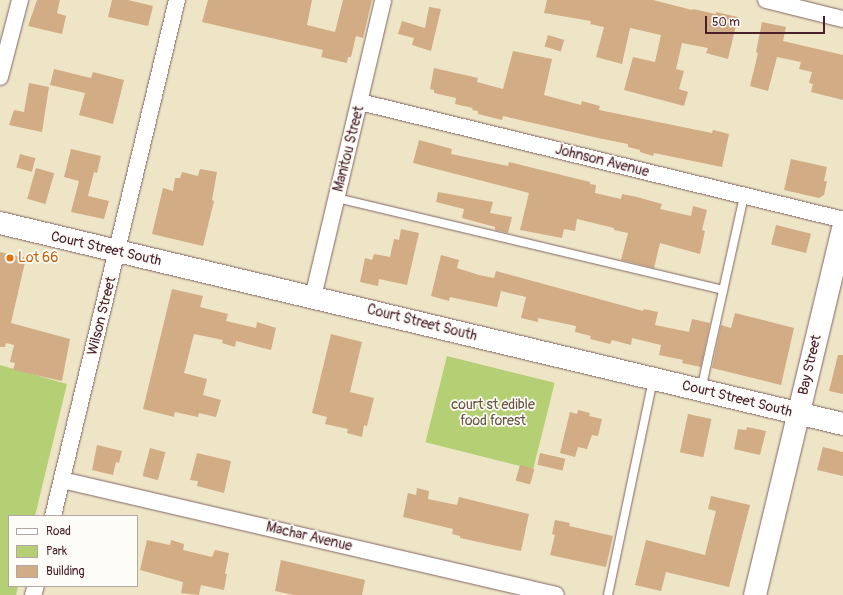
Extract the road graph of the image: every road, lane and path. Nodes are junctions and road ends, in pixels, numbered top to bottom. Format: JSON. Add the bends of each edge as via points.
{"nodes":[{"id":1,"x":20,"y":0,"type":"edge"},
{"id":2,"x":177,"y":0,"type":"edge"},
{"id":3,"x":383,"y":0,"type":"edge"},
{"id":4,"x":766,"y":0,"type":"edge"},
{"id":5,"x":843,"y":19,"type":"edge"},
{"id":6,"x":0,"y":78,"type":"edge"},
{"id":7,"x":360,"y":102,"type":"junction"},
{"id":8,"x":744,"y":196,"type":"junction"},
{"id":9,"x":337,"y":198,"type":"junction"},
{"id":10,"x":843,"y":220,"type":"edge"},
{"id":11,"x":0,"y":223,"type":"edge"},
{"id":12,"x":843,"y":229,"type":"edge"},
{"id":13,"x":117,"y":252,"type":"junction"},
{"id":14,"x":840,"y":263,"type":"edge"},
{"id":15,"x":723,"y":290,"type":"junction"},
{"id":16,"x":313,"y":297,"type":"junction"},
{"id":17,"x":653,"y":379,"type":"junction"},
{"id":18,"x":701,"y":391,"type":"junction"},
{"id":19,"x":799,"y":414,"type":"junction"},
{"id":20,"x":843,"y":424,"type":"edge"},
{"id":21,"x":62,"y":480,"type":"junction"},
{"id":22,"x":53,"y":515,"type":"edge"},
{"id":23,"x":556,"y":595,"type":"edge"},
{"id":24,"x":608,"y":595,"type":"edge"},
{"id":25,"x":755,"y":595,"type":"edge"}],
"edges":[{"from":1,"to":6,"type":"street"},
{"from":2,"to":13,"type":"street","name":"Wilson Street"},
{"from":3,"to":7,"type":"street","name":"Manitou Street"},
{"from":4,"to":5,"type":"street"},
{"from":7,"to":8,"type":"street","name":"Johnson Avenue"},
{"from":7,"to":9,"type":"street","name":"Manitou Street"},
{"from":8,"to":10,"type":"street","name":"Johnson Avenue"},
{"from":8,"to":15,"type":"lane"},
{"from":9,"to":15,"type":"lane"},
{"from":9,"to":16,"type":"street","name":"Manitou Street"},
{"from":11,"to":13,"type":"street","name":"Court Street South"},
{"from":12,"to":14,"type":"street","name":"Bay Street"},
{"from":13,"to":16,"type":"street","name":"Court Street South"},
{"from":13,"to":21,"type":"street","name":"Wilson Street"},
{"from":14,"to":19,"type":"street","name":"Bay Street"},
{"from":15,"to":18,"type":"lane"},
{"from":16,"to":17,"type":"street","name":"Court Street South"},
{"from":17,"to":18,"type":"street","name":"Court Street South"},
{"from":17,"to":24,"type":"lane"},
{"from":18,"to":19,"type":"street","name":"Court Street South"},
{"from":19,"to":20,"type":"street","name":"Court Street South"},
{"from":19,"to":25,"type":"street","name":"Bay Street"},
{"from":21,"to":22,"type":"street","name":"Wilson Street"},
{"from":21,"to":23,"type":"street","name":"Machar Avenue"}]}
